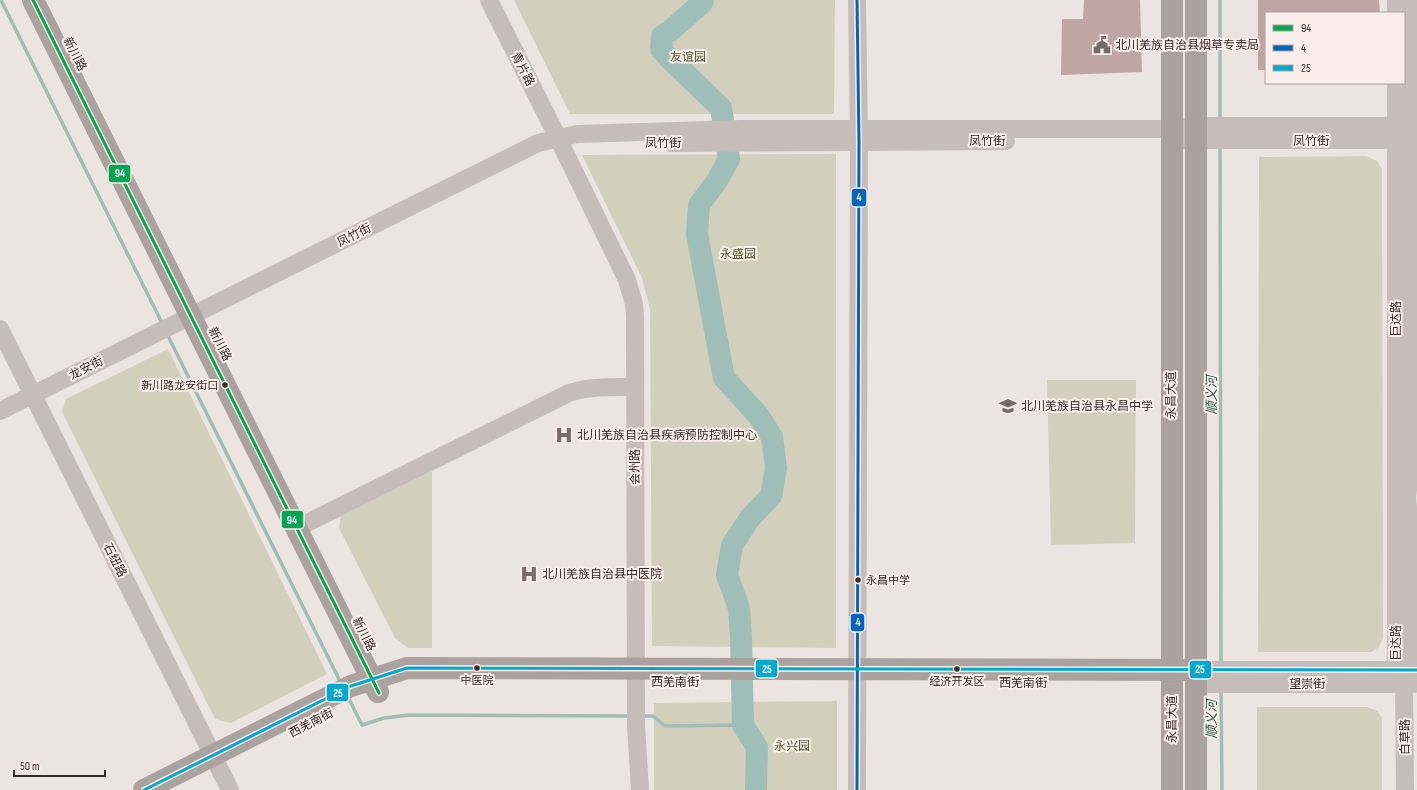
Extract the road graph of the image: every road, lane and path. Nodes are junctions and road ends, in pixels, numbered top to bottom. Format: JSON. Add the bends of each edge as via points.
{"nodes":[{"id":1,"x":33,"y":0,"type":"edge"},
{"id":2,"x":48,"y":0,"type":"edge"},
{"id":3,"x":489,"y":0,"type":"edge"},
{"id":4,"x":857,"y":0,"type":"edge"},
{"id":5,"x":1172,"y":0,"type":"edge"},
{"id":6,"x":1196,"y":0,"type":"edge"},
{"id":7,"x":1396,"y":0,"type":"edge"},
{"id":8,"x":1409,"y":0,"type":"edge"},
{"id":9,"x":1396,"y":12,"type":"edge"},
{"id":10,"x":1396,"y":84,"type":"edge"},
{"id":11,"x":1204,"y":133,"type":"junction"},
{"id":12,"x":1407,"y":133,"type":"edge"},
{"id":13,"x":1172,"y":134,"type":"junction"},
{"id":14,"x":858,"y":135,"type":"junction"},
{"id":15,"x":558,"y":138,"type":"junction"},
{"id":16,"x":181,"y":321,"type":"junction"},
{"id":17,"x":0,"y":329,"type":"edge"},
{"id":18,"x":635,"y":387,"type":"junction"},
{"id":19,"x":33,"y":395,"type":"junction"},
{"id":20,"x":0,"y":412,"type":"edge"},
{"id":21,"x":1407,"y":497,"type":"edge"},
{"id":22,"x":303,"y":525,"type":"junction"},
{"id":23,"x":636,"y":675,"type":"junction"},
{"id":24,"x":1409,"y":675,"type":"edge"},
{"id":25,"x":857,"y":676,"type":"junction"},
{"id":26,"x":1172,"y":677,"type":"junction"},
{"id":27,"x":1203,"y":677,"type":"junction"},
{"id":28,"x":382,"y":684,"type":"junction"},
{"id":29,"x":216,"y":762,"type":"junction"},
{"id":30,"x":144,"y":790,"type":"edge"},
{"id":31,"x":178,"y":790,"type":"edge"},
{"id":32,"x":230,"y":790,"type":"edge"},
{"id":33,"x":640,"y":790,"type":"edge"},
{"id":34,"x":857,"y":790,"type":"edge"},
{"id":35,"x":1172,"y":790,"type":"edge"},
{"id":36,"x":1196,"y":790,"type":"edge"},
{"id":37,"x":1405,"y":790,"type":"edge"}],
"edges":[{"from":1,"to":16,"type":"main road","name":"新川路"},
{"from":2,"to":16,"type":"main road","name":"新川路"},
{"from":3,"to":15,"type":"street","name":"青片路"},
{"from":4,"to":14,"type":"street"},
{"from":5,"to":13,"type":"main road","name":"永昌大道"},
{"from":6,"to":11,"type":"main road","name":"永昌大道"},
{"from":7,"to":9,"type":"street"},
{"from":8,"to":12,"type":"street","name":"巨达路"},
{"from":10,"to":12,"type":"street","name":"巨达路"},
{"from":11,"to":12,"type":"street","name":"凤竹街","via":[[1239,134],[1382,126]]},
{"from":11,"to":13,"type":"street","name":"凤竹街"},
{"from":11,"to":27,"type":"main road","name":"永昌大道"},
{"from":12,"to":21,"type":"street","name":"巨达路"},
{"from":13,"to":14,"type":"street","name":"凤竹街"},
{"from":13,"to":26,"type":"main road","name":"永昌大道"},
{"from":14,"to":15,"type":"street","name":"凤竹街","via":[[680,137],[582,143]]},
{"from":14,"to":25,"type":"street"},
{"from":15,"to":16,"type":"street","name":"凤竹街","via":[[538,143]]},
{"from":15,"to":18,"type":"street","name":"会州路","via":[[631,292],[635,316]]},
{"from":16,"to":19,"type":"street","name":"龙安街"},
{"from":16,"to":22,"type":"main road","name":"新川路"},
{"from":17,"to":19,"type":"street","name":"石纽路"},
{"from":18,"to":22,"type":"street","via":[[597,387],[568,393]]},
{"from":18,"to":23,"type":"street","name":"会州路"},
{"from":19,"to":20,"type":"street","name":"龙安街"},
{"from":19,"to":29,"type":"street","name":"石纽路"},
{"from":21,"to":24,"type":"street","name":"巨达路"},
{"from":22,"to":28,"type":"main road","name":"新川路"},
{"from":23,"to":25,"type":"main road","name":"西羌南街"},
{"from":23,"to":28,"type":"main road","name":"西羌南街"},
{"from":23,"to":33,"type":"street","name":"会州路"},
{"from":24,"to":27,"type":"street","name":"望崇街"},
{"from":24,"to":37,"type":"street","name":"白草路"},
{"from":25,"to":26,"type":"main road","name":"西羌南街"},
{"from":25,"to":34,"type":"street"},
{"from":26,"to":27,"type":"main road","name":"西羌南街"},
{"from":26,"to":35,"type":"main road","name":"永昌大道"},
{"from":27,"to":36,"type":"main road","name":"永昌大道"},
{"from":28,"to":29,"type":"main road","name":"西羌南街","via":[[347,697]]},
{"from":29,"to":30,"type":"main road","name":"西羌南街"},
{"from":29,"to":31,"type":"main road","name":"西羌南街"},
{"from":29,"to":32,"type":"street","name":"石纽路"}]}
